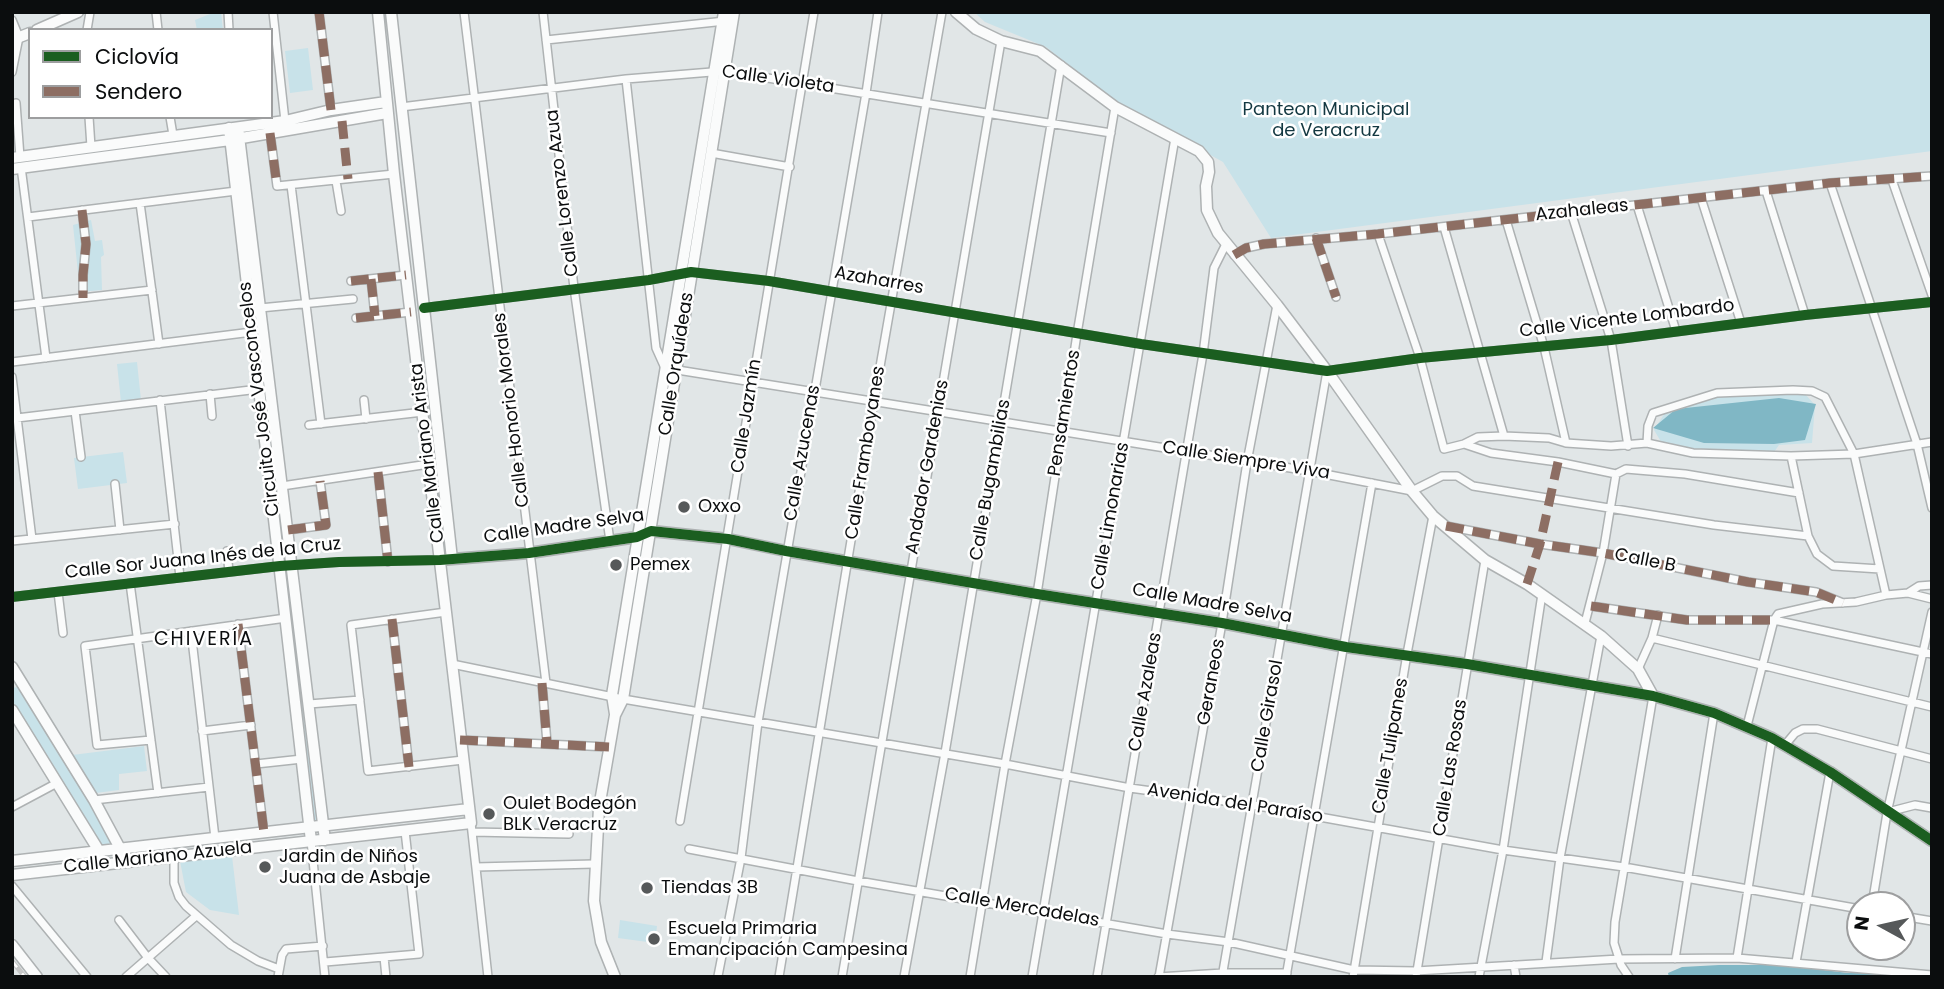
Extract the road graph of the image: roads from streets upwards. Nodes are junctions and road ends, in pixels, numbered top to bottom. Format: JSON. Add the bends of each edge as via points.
{"nodes":[{"id":1,"x":78,"y":12,"type":"edge"},
{"id":2,"x":273,"y":12,"type":"edge"},
{"id":3,"x":319,"y":12,"type":"edge"},
{"id":4,"x":378,"y":12,"type":"edge"},
{"id":5,"x":391,"y":12,"type":"edge"},
{"id":6,"x":464,"y":12,"type":"edge"},
{"id":7,"x":543,"y":12,"type":"edge"},
{"id":8,"x":814,"y":12,"type":"edge"},
{"id":9,"x":878,"y":12,"type":"edge"},
{"id":10,"x":942,"y":12,"type":"edge"},
{"id":11,"x":956,"y":12,"type":"edge"},
{"id":12,"x":728,"y":17,"type":"edge"},
{"id":13,"x":12,"y":20,"type":"edge"},
{"id":14,"x":42,"y":28,"type":"edge"},
{"id":15,"x":16,"y":39,"type":"edge"},
{"id":16,"x":546,"y":40,"type":"junction"},
{"id":17,"x":1001,"y":41,"type":"junction"},
{"id":18,"x":1061,"y":65,"type":"junction"},
{"id":19,"x":720,"y":71,"type":"junction"},
{"id":20,"x":12,"y":72,"type":"edge"},
{"id":21,"x":625,"y":79,"type":"junction"},
{"id":22,"x":803,"y":82,"type":"junction"},
{"id":23,"x":550,"y":88,"type":"junction"},
{"id":24,"x":866,"y":93,"type":"junction"},
{"id":25,"x":474,"y":96,"type":"junction"},
{"id":26,"x":386,"y":102,"type":"junction"},
{"id":27,"x":16,"y":103,"type":"dead end"},
{"id":28,"x":927,"y":104,"type":"junction"},
{"id":29,"x":401,"y":107,"type":"junction"},
{"id":30,"x":1115,"y":107,"type":"junction"},
{"id":31,"x":331,"y":110,"type":"junction"},
{"id":32,"x":387,"y":113,"type":"junction"},
{"id":33,"x":988,"y":114,"type":"junction"},
{"id":34,"x":89,"y":119,"type":"edge"},
{"id":35,"x":170,"y":119,"type":"edge"},
{"id":36,"x":285,"y":121,"type":"junction"},
{"id":37,"x":1051,"y":124,"type":"junction"},
{"id":38,"x":235,"y":130,"type":"edge"},
{"id":39,"x":270,"y":133,"type":"junction"},
{"id":40,"x":1111,"y":133,"type":"junction"},
{"id":41,"x":173,"y":135,"type":"junction"},
{"id":42,"x":1175,"y":138,"type":"junction"},
{"id":43,"x":92,"y":147,"type":"junction"},
{"id":44,"x":711,"y":153,"type":"junction"},
{"id":45,"x":17,"y":163,"type":"edge"},
{"id":46,"x":790,"y":167,"type":"junction"},
{"id":47,"x":394,"y":174,"type":"junction"},
{"id":48,"x":1932,"y":176,"type":"edge"},
{"id":49,"x":1892,"y":180,"type":"junction"},
{"id":50,"x":336,"y":181,"type":"junction"},
{"id":51,"x":1830,"y":183,"type":"junction"},
{"id":52,"x":291,"y":185,"type":"junction"},
{"id":53,"x":236,"y":191,"type":"junction"},
{"id":54,"x":1766,"y":191,"type":"junction"},
{"id":55,"x":1701,"y":198,"type":"junction"},
{"id":56,"x":140,"y":203,"type":"junction"},
{"id":57,"x":1637,"y":205,"type":"junction"},
{"id":58,"x":82,"y":210,"type":"junction"},
{"id":59,"x":341,"y":211,"type":"dead end"},
{"id":60,"x":1571,"y":212,"type":"junction"},
{"id":61,"x":28,"y":217,"type":"junction"},
{"id":62,"x":1506,"y":220,"type":"junction"},
{"id":63,"x":1444,"y":227,"type":"junction"},
{"id":64,"x":1378,"y":234,"type":"junction"},
{"id":65,"x":1316,"y":238,"type":"junction"},
{"id":66,"x":1226,"y":244,"type":"junction"},
{"id":67,"x":1234,"y":255,"type":"junction"},
{"id":68,"x":686,"y":274,"type":"junction"},
{"id":69,"x":406,"y":275,"type":"junction"},
{"id":70,"x":371,"y":279,"type":"junction"},
{"id":71,"x":351,"y":281,"type":"dead end"},
{"id":72,"x":649,"y":281,"type":"junction"},
{"id":73,"x":769,"y":281,"type":"junction"},
{"id":74,"x":574,"y":288,"type":"junction"},
{"id":75,"x":152,"y":290,"type":"junction"},
{"id":76,"x":831,"y":290,"type":"junction"},
{"id":77,"x":1932,"y":295,"type":"edge"},
{"id":78,"x":1336,"y":297,"type":"dead end"},
{"id":79,"x":83,"y":298,"type":"junction"},
{"id":80,"x":354,"y":299,"type":"dead end"},
{"id":81,"x":499,"y":299,"type":"junction"},
{"id":82,"x":892,"y":302,"type":"junction"},
{"id":83,"x":1932,"y":302,"type":"edge"},
{"id":84,"x":39,"y":303,"type":"junction"},
{"id":85,"x":307,"y":305,"type":"junction"},
{"id":86,"x":1277,"y":305,"type":"junction"},
{"id":87,"x":12,"y":306,"type":"edge"},
{"id":88,"x":260,"y":308,"type":"junction"},
{"id":89,"x":1871,"y":308,"type":"junction"},
{"id":90,"x":424,"y":309,"type":"junction"},
{"id":91,"x":411,"y":312,"type":"junction"},
{"id":92,"x":954,"y":313,"type":"junction"},
{"id":93,"x":1805,"y":315,"type":"junction"},
{"id":94,"x":375,"y":316,"type":"junction"},
{"id":95,"x":356,"y":318,"type":"dead end"},
{"id":96,"x":1018,"y":323,"type":"junction"},
{"id":97,"x":1741,"y":323,"type":"junction"},
{"id":98,"x":1676,"y":331,"type":"junction"},
{"id":99,"x":253,"y":332,"type":"junction"},
{"id":100,"x":1077,"y":334,"type":"junction"},
{"id":101,"x":1611,"y":340,"type":"junction"},
{"id":102,"x":159,"y":344,"type":"junction"},
{"id":103,"x":1141,"y":344,"type":"junction"},
{"id":104,"x":1544,"y":347,"type":"junction"},
{"id":105,"x":1481,"y":353,"type":"junction"},
{"id":106,"x":1203,"y":354,"type":"junction"},
{"id":107,"x":46,"y":358,"type":"junction"},
{"id":108,"x":1420,"y":358,"type":"junction"},
{"id":109,"x":12,"y":362,"type":"edge"},
{"id":110,"x":1267,"y":363,"type":"junction"},
{"id":111,"x":670,"y":369,"type":"junction"},
{"id":112,"x":1327,"y":371,"type":"junction"},
{"id":113,"x":12,"y":377,"type":"edge"},
{"id":114,"x":752,"y":381,"type":"junction"},
{"id":115,"x":259,"y":388,"type":"junction"},
{"id":116,"x":814,"y":390,"type":"junction"},
{"id":117,"x":209,"y":394,"type":"junction"},
{"id":118,"x":160,"y":400,"type":"junction"},
{"id":119,"x":364,"y":400,"type":"dead end"},
{"id":120,"x":874,"y":401,"type":"junction"},
{"id":121,"x":75,"y":411,"type":"junction"},
{"id":122,"x":423,"y":412,"type":"junction"},
{"id":123,"x":939,"y":412,"type":"junction"},
{"id":124,"x":212,"y":416,"type":"dead end"},
{"id":125,"x":17,"y":418,"type":"junction"},
{"id":126,"x":366,"y":419,"type":"junction"},
{"id":127,"x":1001,"y":422,"type":"junction"},
{"id":128,"x":320,"y":424,"type":"junction"},
{"id":129,"x":309,"y":425,"type":"dead end"},
{"id":130,"x":1062,"y":431,"type":"junction"},
{"id":131,"x":1504,"y":436,"type":"junction"},
{"id":132,"x":1124,"y":441,"type":"junction"},
{"id":133,"x":1932,"y":442,"type":"edge"},
{"id":134,"x":1566,"y":443,"type":"junction"},
{"id":135,"x":1647,"y":443,"type":"junction"},
{"id":136,"x":1464,"y":444,"type":"junction"},
{"id":137,"x":1917,"y":444,"type":"junction"},
{"id":138,"x":1628,"y":446,"type":"junction"},
{"id":139,"x":1186,"y":452,"type":"junction"},
{"id":140,"x":1854,"y":454,"type":"junction"},
{"id":141,"x":1791,"y":456,"type":"junction"},
{"id":142,"x":81,"y":457,"type":"dead end"},
{"id":143,"x":1247,"y":462,"type":"junction"},
{"id":144,"x":429,"y":464,"type":"junction"},
{"id":145,"x":1309,"y":471,"type":"junction"},
{"id":146,"x":378,"y":472,"type":"junction"},
{"id":147,"x":1616,"y":474,"type":"junction"},
{"id":148,"x":320,"y":481,"type":"junction"},
{"id":149,"x":1373,"y":483,"type":"junction"},
{"id":150,"x":115,"y":484,"type":"dead end"},
{"id":151,"x":647,"y":484,"type":"junction"},
{"id":152,"x":282,"y":486,"type":"junction"},
{"id":153,"x":658,"y":486,"type":"junction"},
{"id":154,"x":1412,"y":491,"type":"junction"},
{"id":155,"x":1799,"y":493,"type":"junction"},
{"id":156,"x":1932,"y":508,"type":"edge"},
{"id":157,"x":1611,"y":509,"type":"junction"},
{"id":158,"x":1433,"y":516,"type":"junction"},
{"id":159,"x":174,"y":524,"type":"junction"},
{"id":160,"x":1446,"y":526,"type":"junction"},
{"id":161,"x":120,"y":530,"type":"junction"},
{"id":162,"x":288,"y":530,"type":"junction"},
{"id":163,"x":651,"y":531,"type":"junction"},
{"id":164,"x":1808,"y":536,"type":"junction"},
{"id":165,"x":637,"y":537,"type":"junction"},
{"id":166,"x":32,"y":539,"type":"junction"},
{"id":167,"x":728,"y":539,"type":"junction"},
{"id":168,"x":12,"y":541,"type":"edge"},
{"id":169,"x":610,"y":541,"type":"junction"},
{"id":170,"x":227,"y":551,"type":"dead end"},
{"id":171,"x":786,"y":551,"type":"junction"},
{"id":172,"x":530,"y":552,"type":"junction"},
{"id":173,"x":1603,"y":552,"type":"junction"},
{"id":174,"x":446,"y":559,"type":"junction"},
{"id":175,"x":1485,"y":560,"type":"junction"},
{"id":176,"x":848,"y":561,"type":"junction"},
{"id":177,"x":388,"y":562,"type":"junction"},
{"id":178,"x":292,"y":565,"type":"junction"},
{"id":179,"x":280,"y":566,"type":"junction"},
{"id":180,"x":1881,"y":569,"type":"junction"},
{"id":181,"x":229,"y":572,"type":"junction"},
{"id":182,"x":910,"y":572,"type":"junction"},
{"id":183,"x":180,"y":578,"type":"junction"},
{"id":184,"x":130,"y":583,"type":"junction"},
{"id":185,"x":973,"y":583,"type":"junction"},
{"id":186,"x":1932,"y":585,"type":"edge"},
{"id":187,"x":58,"y":592,"type":"junction"},
{"id":188,"x":1909,"y":593,"type":"junction"},
{"id":189,"x":1037,"y":594,"type":"junction"},
{"id":190,"x":1542,"y":594,"type":"junction"},
{"id":191,"x":1886,"y":595,"type":"junction"},
{"id":192,"x":12,"y":597,"type":"edge"},
{"id":193,"x":1932,"y":599,"type":"edge"},
{"id":194,"x":1095,"y":603,"type":"junction"},
{"id":195,"x":1843,"y":603,"type":"junction"},
{"id":196,"x":1591,"y":606,"type":"junction"},
{"id":197,"x":446,"y":612,"type":"junction"},
{"id":198,"x":1932,"y":612,"type":"edge"},
{"id":199,"x":1160,"y":613,"type":"junction"},
{"id":200,"x":1658,"y":615,"type":"junction"},
{"id":201,"x":286,"y":618,"type":"junction"},
{"id":202,"x":392,"y":619,"type":"junction"},
{"id":203,"x":1774,"y":620,"type":"junction"},
{"id":204,"x":1222,"y":622,"type":"junction"},
{"id":205,"x":1585,"y":623,"type":"junction"},
{"id":206,"x":238,"y":624,"type":"junction"},
{"id":207,"x":191,"y":631,"type":"junction"},
{"id":208,"x":63,"y":633,"type":"dead end"},
{"id":209,"x":1282,"y":633,"type":"junction"},
{"id":210,"x":1601,"y":636,"type":"junction"},
{"id":211,"x":1652,"y":638,"type":"junction"},
{"id":212,"x":138,"y":639,"type":"junction"},
{"id":213,"x":1346,"y":647,"type":"junction"},
{"id":214,"x":1923,"y":652,"type":"junction"},
{"id":215,"x":1407,"y":654,"type":"junction"},
{"id":216,"x":1932,"y":654,"type":"edge"},
{"id":217,"x":452,"y":664,"type":"junction"},
{"id":218,"x":1467,"y":664,"type":"junction"},
{"id":219,"x":1762,"y":666,"type":"junction"},
{"id":220,"x":12,"y":667,"type":"edge"},
{"id":221,"x":1637,"y":669,"type":"junction"},
{"id":222,"x":1528,"y":674,"type":"junction"},
{"id":223,"x":16,"y":680,"type":"edge"},
{"id":224,"x":544,"y":683,"type":"junction"},
{"id":225,"x":1592,"y":685,"type":"junction"},
{"id":226,"x":612,"y":695,"type":"junction"},
{"id":227,"x":1653,"y":696,"type":"junction"},
{"id":228,"x":623,"y":699,"type":"junction"},
{"id":229,"x":360,"y":701,"type":"junction"},
{"id":230,"x":1912,"y":703,"type":"junction"},
{"id":231,"x":309,"y":705,"type":"junction"},
{"id":232,"x":1932,"y":707,"type":"edge"},
{"id":233,"x":12,"y":710,"type":"edge"},
{"id":234,"x":698,"y":712,"type":"junction"},
{"id":235,"x":1714,"y":713,"type":"junction"},
{"id":236,"x":615,"y":715,"type":"junction"},
{"id":237,"x":758,"y":722,"type":"junction"},
{"id":238,"x":251,"y":725,"type":"junction"},
{"id":239,"x":1747,"y":726,"type":"junction"},
{"id":240,"x":202,"y":732,"type":"junction"},
{"id":241,"x":819,"y":733,"type":"junction"},
{"id":242,"x":1772,"y":738,"type":"junction"},
{"id":243,"x":151,"y":740,"type":"junction"},
{"id":244,"x":460,"y":740,"type":"junction"},
{"id":245,"x":547,"y":743,"type":"junction"},
{"id":246,"x":881,"y":743,"type":"junction"},
{"id":247,"x":1785,"y":745,"type":"junction"},
{"id":248,"x":609,"y":747,"type":"junction"},
{"id":249,"x":1901,"y":751,"type":"junction"},
{"id":250,"x":945,"y":753,"type":"junction"},
{"id":251,"x":302,"y":759,"type":"junction"},
{"id":252,"x":1932,"y":759,"type":"edge"},
{"id":253,"x":463,"y":760,"type":"junction"},
{"id":254,"x":256,"y":764,"type":"junction"},
{"id":255,"x":1005,"y":764,"type":"junction"},
{"id":256,"x":409,"y":767,"type":"junction"},
{"id":257,"x":1830,"y":772,"type":"junction"},
{"id":258,"x":1066,"y":777,"type":"junction"},
{"id":259,"x":57,"y":783,"type":"junction"},
{"id":260,"x":209,"y":787,"type":"junction"},
{"id":261,"x":1130,"y":788,"type":"junction"},
{"id":262,"x":158,"y":793,"type":"junction"},
{"id":263,"x":1192,"y":797,"type":"junction"},
{"id":264,"x":94,"y":800,"type":"junction"},
{"id":265,"x":1253,"y":805,"type":"junction"},
{"id":266,"x":12,"y":807,"type":"edge"},
{"id":267,"x":1932,"y":808,"type":"edge"},
{"id":268,"x":469,"y":809,"type":"junction"},
{"id":269,"x":1887,"y":813,"type":"junction"},
{"id":270,"x":1313,"y":816,"type":"junction"},
{"id":271,"x":680,"y":821,"type":"dead end"},
{"id":272,"x":324,"y":826,"type":"junction"},
{"id":273,"x":1377,"y":826,"type":"junction"},
{"id":274,"x":310,"y":828,"type":"junction"},
{"id":275,"x":472,"y":828,"type":"junction"},
{"id":276,"x":405,"y":831,"type":"junction"},
{"id":277,"x":264,"y":833,"type":"junction"},
{"id":278,"x":569,"y":834,"type":"dead end"},
{"id":279,"x":215,"y":838,"type":"junction"},
{"id":280,"x":1440,"y":839,"type":"junction"},
{"id":281,"x":325,"y":840,"type":"junction"},
{"id":282,"x":312,"y":841,"type":"junction"},
{"id":283,"x":1932,"y":841,"type":"edge"},
{"id":284,"x":122,"y":848,"type":"junction"},
{"id":285,"x":689,"y":849,"type":"dead end"},
{"id":286,"x":1503,"y":850,"type":"junction"},
{"id":287,"x":99,"y":851,"type":"junction"},
{"id":288,"x":174,"y":856,"type":"junction"},
{"id":289,"x":741,"y":858,"type":"junction"},
{"id":290,"x":1560,"y":858,"type":"junction"},
{"id":291,"x":12,"y":861,"type":"edge"},
{"id":292,"x":125,"y":861,"type":"junction"},
{"id":293,"x":102,"y":863,"type":"junction"},
{"id":294,"x":594,"y":864,"type":"junction"},
{"id":295,"x":476,"y":867,"type":"junction"},
{"id":296,"x":1624,"y":867,"type":"junction"},
{"id":297,"x":797,"y":870,"type":"junction"},
{"id":298,"x":12,"y":875,"type":"edge"},
{"id":299,"x":1688,"y":879,"type":"junction"},
{"id":300,"x":858,"y":881,"type":"junction"},
{"id":301,"x":12,"y":886,"type":"edge"},
{"id":302,"x":1748,"y":890,"type":"junction"},
{"id":303,"x":919,"y":891,"type":"junction"},
{"id":304,"x":1874,"y":891,"type":"edge"},
{"id":305,"x":1809,"y":900,"type":"junction"},
{"id":306,"x":982,"y":902,"type":"junction"},
{"id":307,"x":1846,"y":907,"type":"edge"},
{"id":308,"x":1042,"y":911,"type":"junction"},
{"id":309,"x":196,"y":916,"type":"junction"},
{"id":310,"x":119,"y":919,"type":"dead end"},
{"id":311,"x":1107,"y":923,"type":"junction"},
{"id":312,"x":1167,"y":934,"type":"junction"},
{"id":313,"x":1229,"y":942,"type":"junction"},
{"id":314,"x":12,"y":945,"type":"edge"},
{"id":315,"x":323,"y":946,"type":"junction"},
{"id":316,"x":1289,"y":954,"type":"junction"},
{"id":317,"x":384,"y":957,"type":"junction"},
{"id":318,"x":148,"y":958,"type":"junction"},
{"id":319,"x":1737,"y":958,"type":"junction"},
{"id":320,"x":1619,"y":959,"type":"junction"},
{"id":321,"x":1675,"y":959,"type":"junction"},
{"id":322,"x":325,"y":962,"type":"junction"},
{"id":323,"x":1546,"y":962,"type":"junction"},
{"id":324,"x":1796,"y":962,"type":"junction"},
{"id":325,"x":1514,"y":965,"type":"junction"},
{"id":326,"x":1480,"y":967,"type":"junction"},
{"id":327,"x":279,"y":973,"type":"edge"},
{"id":328,"x":1353,"y":973,"type":"edge"},
{"id":329,"x":1416,"y":974,"type":"edge"},
{"id":330,"x":1222,"y":975,"type":"edge"},
{"id":331,"x":1286,"y":975,"type":"edge"},
{"id":332,"x":1932,"y":975,"type":"edge"},
{"id":333,"x":37,"y":977,"type":"edge"},
{"id":334,"x":87,"y":977,"type":"edge"},
{"id":335,"x":126,"y":977,"type":"edge"},
{"id":336,"x":166,"y":977,"type":"edge"},
{"id":337,"x":325,"y":977,"type":"edge"},
{"id":338,"x":386,"y":977,"type":"edge"},
{"id":339,"x":488,"y":977,"type":"edge"},
{"id":340,"x":615,"y":977,"type":"edge"},
{"id":341,"x":718,"y":977,"type":"edge"},
{"id":342,"x":779,"y":977,"type":"edge"},
{"id":343,"x":842,"y":977,"type":"edge"},
{"id":344,"x":904,"y":977,"type":"edge"},
{"id":345,"x":970,"y":977,"type":"edge"},
{"id":346,"x":1032,"y":977,"type":"edge"},
{"id":347,"x":1097,"y":977,"type":"edge"},
{"id":348,"x":1158,"y":977,"type":"edge"},
{"id":349,"x":1479,"y":977,"type":"edge"},
{"id":350,"x":1516,"y":977,"type":"edge"},
{"id":351,"x":1629,"y":977,"type":"edge"}],
"edges":[{"from":1,"to":14,"type":"street"},
{"from":2,"to":36,"type":"street"},
{"from":3,"to":31,"type":"street"},
{"from":4,"to":26,"type":"street","name":"Calle Mariano Arista"},
{"from":5,"to":29,"type":"street","name":"Calle Mariano Arista"},
{"from":6,"to":25,"type":"street","name":"Calle Honorio Morales"},
{"from":7,"to":16,"type":"street","name":"Calle Lorenzo Azua"},
{"from":8,"to":22,"type":"street","name":"Calle Jazmín"},
{"from":9,"to":24,"type":"street","name":"Calle Azucenas"},
{"from":10,"to":28,"type":"street","name":"Calle Framboyanes"},
{"from":11,"to":17,"type":"street"},
{"from":12,"to":16,"type":"street"},
{"from":12,"to":19,"type":"street","name":"Calle Orquídeas"},
{"from":13,"to":15,"type":"street"},
{"from":15,"to":20,"type":"street"},
{"from":16,"to":23,"type":"street","name":"Calle Lorenzo Azua"},
{"from":17,"to":18,"type":"street","via":[[1040,51]]},
{"from":17,"to":33,"type":"street","name":"Andador Gardenias"},
{"from":18,"to":30,"type":"street"},
{"from":18,"to":37,"type":"street","name":"Calle Bugambilias"},
{"from":19,"to":21,"type":"street","name":"Calle Violeta"},
{"from":19,"to":22,"type":"street","name":"Calle Violeta"},
{"from":19,"to":44,"type":"street","name":"Calle Orquídeas"},
{"from":19,"to":68,"type":"street","name":"Calle Orquídeas"},
{"from":21,"to":23,"type":"street","name":"Calle Violeta"},
{"from":21,"to":72,"type":"street"},
{"from":22,"to":24,"type":"street","name":"Calle Violeta"},
{"from":22,"to":46,"type":"street","name":"Calle Jazmín"},
{"from":23,"to":25,"type":"street","name":"Calle Violeta"},
{"from":23,"to":74,"type":"street","name":"Calle Lorenzo Azua"},
{"from":24,"to":28,"type":"street","name":"Calle Violeta"},
{"from":24,"to":76,"type":"street","name":"Calle Azucenas"},
{"from":25,"to":29,"type":"street","name":"Calle Violeta"},
{"from":25,"to":81,"type":"street","name":"Calle Honorio Morales"},
{"from":26,"to":31,"type":"street"},
{"from":26,"to":32,"type":"street","name":"Calle Mariano Arista"},
{"from":27,"to":45,"type":"street"},
{"from":28,"to":33,"type":"street","name":"Calle Violeta"},
{"from":28,"to":82,"type":"street","name":"Calle Framboyanes"},
{"from":29,"to":90,"type":"street","name":"Calle Mariano Arista"},
{"from":30,"to":40,"type":"street","name":"Pensamientos"},
{"from":30,"to":42,"type":"street"},
{"from":31,"to":36,"type":"street"},
{"from":32,"to":39,"type":"street"},
{"from":32,"to":47,"type":"street","name":"Calle Mariano Arista"},
{"from":33,"to":37,"type":"street","name":"Calle Violeta"},
{"from":33,"to":92,"type":"street","name":"Andador Gardenias"},
{"from":34,"to":43,"type":"street"},
{"from":35,"to":41,"type":"street"},
{"from":36,"to":38,"type":"street"},
{"from":37,"to":40,"type":"street","name":"Calle Violeta"},
{"from":37,"to":96,"type":"street","name":"Calle Bugambilias"},
{"from":38,"to":39,"type":"street"},
{"from":38,"to":41,"type":"street"},
{"from":38,"to":45,"type":"street"},
{"from":38,"to":53,"type":"street","name":"Circuito José Vasconcelos"},
{"from":38,"to":88,"type":"street","name":"Circuito José Vasconcelos"},
{"from":39,"to":52,"type":"street","via":[[277,186]]},
{"from":40,"to":100,"type":"street","name":"Pensamientos"},
{"from":41,"to":43,"type":"street"},
{"from":42,"to":66,"type":"street","via":[[1199,151],[1208,162],[1207,210]]},
{"from":42,"to":103,"type":"street","name":"Calle Limonarias"},
{"from":43,"to":45,"type":"street"},
{"from":44,"to":46,"type":"street"},
{"from":44,"to":68,"type":"street","name":"Calle Orquídeas"},
{"from":45,"to":61,"type":"street"},
{"from":46,"to":73,"type":"street","name":"Calle Jazmín"},
{"from":47,"to":50,"type":"street"},
{"from":47,"to":69,"type":"street","name":"Calle Mariano Arista"},
{"from":48,"to":49,"type":"street","name":"Azahaleas"},
{"from":49,"to":51,"type":"street","name":"Azahaleas"},
{"from":49,"to":77,"type":"street"},
{"from":50,"to":52,"type":"street"},
{"from":50,"to":59,"type":"street"},
{"from":51,"to":54,"type":"street","name":"Azahaleas"},
{"from":51,"to":89,"type":"street"},
{"from":52,"to":85,"type":"street"},
{"from":53,"to":56,"type":"street"},
{"from":53,"to":99,"type":"street","name":"Circuito José Vasconcelos"},
{"from":54,"to":55,"type":"street","name":"Azahaleas"},
{"from":54,"to":93,"type":"street"},
{"from":55,"to":57,"type":"street","name":"Azahaleas"},
{"from":55,"to":97,"type":"street"},
{"from":56,"to":58,"type":"street"},
{"from":56,"to":75,"type":"street"},
{"from":57,"to":60,"type":"street","name":"Azahaleas"},
{"from":57,"to":98,"type":"street"},
{"from":58,"to":61,"type":"street"},
{"from":58,"to":79,"type":"street","via":[[86,244]]},
{"from":60,"to":62,"type":"street","name":"Azahaleas"},
{"from":60,"to":101,"type":"street"},
{"from":61,"to":84,"type":"street"},
{"from":62,"to":63,"type":"street","name":"Azahaleas"},
{"from":62,"to":104,"type":"street"},
{"from":63,"to":64,"type":"street","name":"Azahaleas"},
{"from":63,"to":105,"type":"street"},
{"from":64,"to":65,"type":"street","name":"Azahaleas"},
{"from":64,"to":108,"type":"street"},
{"from":65,"to":67,"type":"street","name":"Azahaleas","via":[[1264,243]]},
{"from":65,"to":78,"type":"street"},
{"from":66,"to":67,"type":"street"},
{"from":66,"to":106,"type":"street","name":"Calle Azaleas","via":[[1214,268]]},
{"from":67,"to":86,"type":"street"},
{"from":68,"to":72,"type":"street","name":"Azaharres"},
{"from":68,"to":73,"type":"street","name":"Azaharres"},
{"from":68,"to":111,"type":"street","name":"Calle Orquídeas"},
{"from":69,"to":70,"type":"street"},
{"from":69,"to":91,"type":"street","name":"Calle Mariano Arista"},
{"from":70,"to":71,"type":"street"},
{"from":70,"to":94,"type":"street"},
{"from":72,"to":74,"type":"street","name":"Azaharres"},
{"from":72,"to":111,"type":"street","via":[[656,348]]},
{"from":73,"to":76,"type":"street","name":"Azaharres"},
{"from":73,"to":114,"type":"street","name":"Calle Jazmín"},
{"from":74,"to":81,"type":"street","name":"Azaharres"},
{"from":74,"to":169,"type":"street","name":"Calle Lorenzo Azua"},
{"from":75,"to":79,"type":"street"},
{"from":75,"to":102,"type":"street"},
{"from":76,"to":82,"type":"street","name":"Azaharres"},
{"from":76,"to":116,"type":"street","name":"Calle Azucenas"},
{"from":79,"to":84,"type":"street"},
{"from":80,"to":85,"type":"street"},
{"from":81,"to":90,"type":"street","name":"Azaharres"},
{"from":81,"to":172,"type":"street","name":"Calle Honorio Morales"},
{"from":82,"to":92,"type":"street","name":"Azaharres"},
{"from":82,"to":120,"type":"street","name":"Calle Framboyanes"},
{"from":83,"to":89,"type":"street","name":"Calle Vicente Lombardo"},
{"from":84,"to":87,"type":"street"},
{"from":84,"to":107,"type":"street"},
{"from":85,"to":88,"type":"street"},
{"from":85,"to":128,"type":"street"},
{"from":86,"to":110,"type":"street","name":"Geraneos"},
{"from":86,"to":112,"type":"street"},
{"from":88,"to":152,"type":"street","name":"Circuito José Vasconcelos"},
{"from":89,"to":93,"type":"street","name":"Calle Vicente Lombardo"},
{"from":89,"to":137,"type":"street"},
{"from":90,"to":174,"type":"street","name":"Calle Mariano Arista"},
{"from":91,"to":94,"type":"street"},
{"from":91,"to":122,"type":"street","name":"Calle Mariano Arista"},
{"from":92,"to":96,"type":"street","name":"Azaharres"},
{"from":92,"to":123,"type":"street","name":"Andador Gardenias"},
{"from":93,"to":97,"type":"street","name":"Calle Vicente Lombardo"},
{"from":94,"to":95,"type":"street"},
{"from":96,"to":100,"type":"street","name":"Azaharres"},
{"from":96,"to":127,"type":"street","name":"Calle Bugambilias"},
{"from":97,"to":98,"type":"street","name":"Calle Vicente Lombardo"},
{"from":98,"to":101,"type":"street","name":"Calle Vicente Lombardo"},
{"from":99,"to":102,"type":"street"},
{"from":99,"to":115,"type":"street","name":"Circuito José Vasconcelos"},
{"from":100,"to":103,"type":"street","name":"Azaharres"},
{"from":100,"to":130,"type":"street","name":"Pensamientos"},
{"from":101,"to":104,"type":"street","name":"Calle Vicente Lombardo"},
{"from":101,"to":138,"type":"street"},
{"from":102,"to":107,"type":"street"},
{"from":103,"to":106,"type":"street","name":"Azaharres"},
{"from":103,"to":132,"type":"street","name":"Calle Limonarias"},
{"from":104,"to":105,"type":"street","name":"Calle Vicente Lombardo"},
{"from":104,"to":134,"type":"street"},
{"from":105,"to":108,"type":"street","name":"Calle Vicente Lombardo"},
{"from":105,"to":131,"type":"street"},
{"from":106,"to":110,"type":"street","name":"Azaharres"},
{"from":106,"to":139,"type":"street","name":"Calle Azaleas"},
{"from":107,"to":109,"type":"street"},
{"from":108,"to":112,"type":"street","name":"Calle Vicente Lombardo"},
{"from":108,"to":136,"type":"street","via":[[1444,449]]},
{"from":110,"to":112,"type":"street","name":"Azaharres"},
{"from":110,"to":143,"type":"street","name":"Geraneos"},
{"from":111,"to":114,"type":"street","name":"Calle Siempre Viva"},
{"from":111,"to":151,"type":"street","name":"Calle Orquídeas"},
{"from":111,"to":153,"type":"street","name":"Calle Orquídeas"},
{"from":112,"to":145,"type":"street","name":"Calle Girasol"},
{"from":112,"to":154,"type":"street"},
{"from":113,"to":125,"type":"street"},
{"from":114,"to":116,"type":"street","name":"Calle Siempre Viva"},
{"from":114,"to":167,"type":"street","name":"Calle Jazmín"},
{"from":115,"to":117,"type":"street"},
{"from":115,"to":179,"type":"street","name":"Circuito José Vasconcelos"},
{"from":116,"to":120,"type":"street","name":"Calle Siempre Viva"},
{"from":116,"to":171,"type":"street","name":"Calle Azucenas"},
{"from":117,"to":118,"type":"street"},
{"from":117,"to":124,"type":"street"},
{"from":118,"to":121,"type":"street"},
{"from":118,"to":159,"type":"street"},
{"from":119,"to":126,"type":"street"},
{"from":120,"to":123,"type":"street","name":"Calle Siempre Viva"},
{"from":120,"to":176,"type":"street","name":"Calle Framboyanes"},
{"from":121,"to":125,"type":"street"},
{"from":121,"to":142,"type":"street"},
{"from":122,"to":126,"type":"street"},
{"from":122,"to":144,"type":"street","name":"Calle Mariano Arista"},
{"from":123,"to":127,"type":"street","name":"Calle Siempre Viva"},
{"from":123,"to":182,"type":"street","name":"Andador Gardenias"},
{"from":125,"to":166,"type":"street"},
{"from":126,"to":128,"type":"street"},
{"from":127,"to":130,"type":"street","name":"Calle Siempre Viva"},
{"from":127,"to":185,"type":"street","name":"Calle Bugambilias"},
{"from":128,"to":129,"type":"street"},
{"from":130,"to":132,"type":"street","name":"Calle Siempre Viva"},
{"from":130,"to":189,"type":"street","name":"Pensamientos"},
{"from":131,"to":134,"type":"street"},
{"from":131,"to":136,"type":"street","via":[[1478,437]]},
{"from":132,"to":139,"type":"street","name":"Calle Siempre Viva"},
{"from":132,"to":194,"type":"street","name":"Calle Limonarias"},
{"from":133,"to":137,"type":"street"},
{"from":134,"to":138,"type":"street"},
{"from":135,"to":138,"type":"street"},
{"from":135,"to":140,"type":"street","via":[[1653,413],[1717,393],[1802,390],[1825,397]]},
{"from":135,"to":141,"type":"street","via":[[1693,453]]},
{"from":136,"to":147,"type":"street","via":[[1491,453]]},
{"from":137,"to":140,"type":"street"},
{"from":137,"to":156,"type":"street"},
{"from":139,"to":143,"type":"street","name":"Calle Siempre Viva"},
{"from":139,"to":199,"type":"street","name":"Calle Azaleas"},
{"from":140,"to":141,"type":"street"},
{"from":140,"to":180,"type":"street"},
{"from":141,"to":155,"type":"street"},
{"from":143,"to":145,"type":"street","name":"Calle Siempre Viva"},
{"from":143,"to":204,"type":"street","name":"Geraneos"},
{"from":144,"to":146,"type":"street"},
{"from":144,"to":174,"type":"street","name":"Calle Mariano Arista"},
{"from":145,"to":149,"type":"street","name":"Calle Siempre Viva"},
{"from":145,"to":209,"type":"street","name":"Calle Girasol"},
{"from":146,"to":148,"type":"street"},
{"from":146,"to":177,"type":"street"},
{"from":147,"to":155,"type":"street","via":[[1626,469],[1685,474]]},
{"from":147,"to":157,"type":"street"},
{"from":148,"to":152,"type":"street"},
{"from":148,"to":162,"type":"street","via":[[326,525]]},
{"from":149,"to":154,"type":"street","name":"Calle Siempre Viva"},
{"from":149,"to":213,"type":"street"},
{"from":150,"to":161,"type":"street"},
{"from":151,"to":153,"type":"street"},
{"from":151,"to":165,"type":"street","name":"Calle Orquídeas"},
{"from":152,"to":162,"type":"street","name":"Circuito José Vasconcelos"},
{"from":153,"to":163,"type":"street","name":"Calle Orquídeas"},
{"from":154,"to":157,"type":"street","via":[[1442,476],[1457,476],[1473,486]]},
{"from":154,"to":158,"type":"street"},
{"from":155,"to":164,"type":"street"},
{"from":157,"to":164,"type":"street"},
{"from":157,"to":173,"type":"street"},
{"from":158,"to":160,"type":"street"},
{"from":158,"to":215,"type":"street","name":"Calle Tulipanes"},
{"from":159,"to":161,"type":"street"},
{"from":159,"to":183,"type":"street"},
{"from":160,"to":173,"type":"street","name":"Calle B"},
{"from":160,"to":175,"type":"street"},
{"from":161,"to":166,"type":"street"},
{"from":162,"to":178,"type":"street","name":"Circuito José Vasconcelos"},
{"from":163,"to":165,"type":"street","name":"Calle Madre Selva"},
{"from":163,"to":167,"type":"street","name":"Calle Madre Selva"},
{"from":163,"to":228,"type":"street","name":"Calle Orquídeas"},
{"from":164,"to":180,"type":"street","via":[[1817,554],[1833,566]]},
{"from":165,"to":169,"type":"street","name":"Calle Madre Selva"},
{"from":165,"to":226,"type":"street","name":"Calle Orquídeas"},
{"from":166,"to":168,"type":"street"},
{"from":167,"to":171,"type":"street","name":"Calle Madre Selva"},
{"from":167,"to":234,"type":"street","name":"Calle Jazmín"},
{"from":169,"to":172,"type":"street","name":"Calle Madre Selva"},
{"from":170,"to":181,"type":"street"},
{"from":171,"to":176,"type":"street","name":"Calle Madre Selva"},
{"from":171,"to":237,"type":"street","name":"Calle Azucenas"},
{"from":172,"to":174,"type":"street","name":"Calle Madre Selva"},
{"from":172,"to":224,"type":"street","name":"Calle Honorio Morales"},
{"from":173,"to":195,"type":"street","name":"Calle B","via":[[1816,593]]},
{"from":173,"to":196,"type":"street"},
{"from":174,"to":177,"type":"street","name":"Calle Sor Juana Inés de la Cruz"},
{"from":174,"to":197,"type":"street","name":"Calle Mariano Arista"},
{"from":175,"to":190,"type":"street"},
{"from":175,"to":218,"type":"street","name":"Calle Las Rosas"},
{"from":176,"to":182,"type":"street","name":"Calle Madre Selva"},
{"from":176,"to":241,"type":"street","name":"Calle Framboyanes"},
{"from":177,"to":178,"type":"street","name":"Calle Sor Juana Inés de la Cruz"},
{"from":178,"to":179,"type":"street","name":"Calle Sor Juana Inés de la Cruz"},
{"from":178,"to":231,"type":"street","name":"Circuito José Vasconcelos"},
{"from":179,"to":181,"type":"street","name":"Calle Sor Juana Inés de la Cruz"},
{"from":179,"to":201,"type":"street","name":"Circuito José Vasconcelos"},
{"from":180,"to":191,"type":"street"},
{"from":181,"to":183,"type":"street","name":"Calle Sor Juana Inés de la Cruz"},
{"from":182,"to":185,"type":"street","name":"Calle Madre Selva"},
{"from":182,"to":246,"type":"street","name":"Andador Gardenias"},
{"from":183,"to":184,"type":"street","name":"Calle Sor Juana Inés de la Cruz"},
{"from":184,"to":187,"type":"street","name":"Calle Sor Juana Inés de la Cruz"},
{"from":184,"to":212,"type":"street"},
{"from":185,"to":189,"type":"street","name":"Calle Madre Selva"},
{"from":185,"to":250,"type":"street","name":"Calle Bugambilias"},
{"from":186,"to":188,"type":"street"},
{"from":187,"to":192,"type":"street","name":"Calle Sor Juana Inés de la Cruz"},
{"from":187,"to":208,"type":"street"},
{"from":188,"to":191,"type":"street"},
{"from":188,"to":193,"type":"street"},
{"from":189,"to":194,"type":"street","name":"Calle Madre Selva"},
{"from":189,"to":255,"type":"street","name":"Pensamientos"},
{"from":190,"to":205,"type":"street"},
{"from":190,"to":222,"type":"street"},
{"from":191,"to":195,"type":"street"},
{"from":194,"to":199,"type":"street","name":"Calle Madre Selva"},
{"from":194,"to":258,"type":"street","name":"Calle Limonarias"},
{"from":195,"to":203,"type":"street","via":[[1787,611]]},
{"from":196,"to":200,"type":"street"},
{"from":196,"to":205,"type":"street"},
{"from":197,"to":202,"type":"street"},
{"from":197,"to":217,"type":"street","name":"Calle Mariano Arista"},
{"from":198,"to":214,"type":"street"},
{"from":199,"to":204,"type":"street","name":"Calle Madre Selva"},
{"from":199,"to":261,"type":"street","name":"Calle Azaleas"},
{"from":200,"to":203,"type":"street"},
{"from":200,"to":211,"type":"street"},
{"from":201,"to":206,"type":"street"},
{"from":201,"to":251,"type":"street","name":"Circuito José Vasconcelos"},
{"from":202,"to":229,"type":"street","via":[[351,625]]},
{"from":202,"to":256,"type":"street"},
{"from":203,"to":214,"type":"street"},
{"from":203,"to":219,"type":"street"},
{"from":204,"to":209,"type":"street","name":"Calle Madre Selva"},
{"from":204,"to":263,"type":"street","name":"Geraneos"},
{"from":205,"to":210,"type":"street"},
{"from":206,"to":207,"type":"street"},
{"from":206,"to":238,"type":"street"},
{"from":207,"to":212,"type":"street"},
{"from":207,"to":240,"type":"street"},
{"from":209,"to":213,"type":"street","name":"Calle Madre Selva"},
{"from":209,"to":265,"type":"street","name":"Calle Girasol"},
{"from":210,"to":221,"type":"street"},
{"from":210,"to":225,"type":"street"},
{"from":211,"to":219,"type":"street"},
{"from":211,"to":221,"type":"street"},
{"from":212,"to":243,"type":"street"},
{"from":212,"to":243,"type":"street","via":[[85,646],[97,745]]},
{"from":213,"to":215,"type":"street","name":"Calle Madre Selva"},
{"from":213,"to":270,"type":"street"},
{"from":214,"to":216,"type":"street"},
{"from":214,"to":230,"type":"street"},
{"from":215,"to":218,"type":"street","name":"Calle Madre Selva"},
{"from":215,"to":273,"type":"street","name":"Calle Tulipanes"},
{"from":217,"to":224,"type":"street","name":"Avenida del Paraíso"},
{"from":217,"to":244,"type":"street","name":"Calle Mariano Arista"},
{"from":218,"to":222,"type":"street","name":"Calle Madre Selva"},
{"from":218,"to":280,"type":"street","name":"Calle Las Rosas"},
{"from":219,"to":230,"type":"street"},
{"from":219,"to":239,"type":"street"},
{"from":220,"to":223,"type":"street"},
{"from":221,"to":227,"type":"street"},
{"from":222,"to":225,"type":"street","name":"Calle Madre Selva"},
{"from":222,"to":286,"type":"street"},
{"from":223,"to":264,"type":"street"},
{"from":224,"to":226,"type":"street","name":"Avenida del Paraíso"},
{"from":224,"to":245,"type":"street","name":"Calle Honorio Morales"},
{"from":225,"to":227,"type":"street","name":"Calle Madre Selva"},
{"from":225,"to":290,"type":"street"},
{"from":226,"to":228,"type":"street","name":"Avenida del Paraíso"},
{"from":226,"to":236,"type":"street","name":"Calle Orquídeas"},
{"from":227,"to":235,"type":"street","name":"Calle Madre Selva"},
{"from":227,"to":296,"type":"street"},
{"from":228,"to":234,"type":"street","name":"Avenida del Paraíso"},
{"from":228,"to":236,"type":"street","name":"Calle Orquídeas"},
{"from":229,"to":231,"type":"street"},
{"from":229,"to":256,"type":"street","via":[[368,771]]},
{"from":230,"to":232,"type":"street"},
{"from":230,"to":249,"type":"street"},
{"from":231,"to":272,"type":"street","name":"Circuito José Vasconcelos"},
{"from":233,"to":259,"type":"street"},
{"from":234,"to":237,"type":"street","name":"Avenida del Paraíso"},
{"from":234,"to":271,"type":"street","name":"Calle Jazmín"},
{"from":235,"to":239,"type":"street","name":"Calle Madre Selva"},
{"from":235,"to":299,"type":"street"},
{"from":236,"to":248,"type":"street","name":"Calle Orquídeas"},
{"from":237,"to":241,"type":"street","name":"Avenida del Paraíso"},
{"from":237,"to":289,"type":"street","name":"Calle Azucenas"},
{"from":238,"to":240,"type":"street"},
{"from":238,"to":254,"type":"street"},
{"from":239,"to":242,"type":"street","name":"Calle Madre Selva"},
{"from":240,"to":260,"type":"street"},
{"from":241,"to":246,"type":"street","name":"Avenida del Paraíso"},
{"from":241,"to":297,"type":"street","name":"Calle Framboyanes"},
{"from":242,"to":247,"type":"street","name":"Calle Madre Selva"},
{"from":242,"to":302,"type":"street"},
{"from":243,"to":262,"type":"street"},
{"from":244,"to":245,"type":"street"},
{"from":244,"to":253,"type":"street","name":"Calle Mariano Arista"},
{"from":245,"to":248,"type":"street"},
{"from":246,"to":250,"type":"street","name":"Avenida del Paraíso"},
{"from":246,"to":300,"type":"street","name":"Andador Gardenias"},
{"from":247,"to":249,"type":"street","via":[[1803,729],[1817,729]]},
{"from":247,"to":257,"type":"street","name":"Calle Madre Selva"},
{"from":248,"to":294,"type":"street","name":"Calle Orquídeas"},
{"from":249,"to":252,"type":"street"},
{"from":249,"to":269,"type":"street"},
{"from":250,"to":255,"type":"street","name":"Avenida del Paraíso"},
{"from":250,"to":303,"type":"street","name":"Calle Bugambilias"},
{"from":251,"to":254,"type":"street"},
{"from":251,"to":274,"type":"street","name":"Circuito José Vasconcelos"},
{"from":253,"to":256,"type":"street"},
{"from":253,"to":268,"type":"street","name":"Calle Mariano Arista"},
{"from":254,"to":277,"type":"street"},
{"from":255,"to":258,"type":"street","name":"Avenida del Paraíso"},
{"from":255,"to":306,"type":"street"},
{"from":257,"to":269,"type":"street","name":"Calle Madre Selva"},
{"from":257,"to":305,"type":"street"},
{"from":258,"to":261,"type":"street","name":"Avenida del Paraíso"},
{"from":258,"to":308,"type":"street","name":"Calle Limonarias"},
{"from":259,"to":266,"type":"street"},
{"from":259,"to":287,"type":"street"},
{"from":260,"to":262,"type":"street"},
{"from":260,"to":279,"type":"street"},
{"from":261,"to":263,"type":"street","name":"Avenida del Paraíso"},
{"from":261,"to":311,"type":"street","name":"Calle Azaleas"},
{"from":262,"to":264,"type":"street"},
{"from":263,"to":265,"type":"street","name":"Avenida del Paraíso"},
{"from":263,"to":312,"type":"street","name":"Geraneos"},
{"from":264,"to":284,"type":"street"},
{"from":265,"to":270,"type":"street","name":"Avenida del Paraíso"},
{"from":265,"to":313,"type":"street","name":"Calle Girasol"},
{"from":267,"to":269,"type":"street","via":[[1915,805]]},
{"from":268,"to":272,"type":"street","name":"Calle Mariano Azuela"},
{"from":268,"to":275,"type":"street","name":"Calle Mariano Arista"},
{"from":269,"to":283,"type":"street","name":"Calle Madre Selva"},
{"from":269,"to":304,"type":"street"},
{"from":270,"to":273,"type":"street","name":"Avenida del Paraíso"},
{"from":270,"to":316,"type":"street"},
{"from":272,"to":274,"type":"street","name":"Calle Mariano Azuela"},
{"from":272,"to":281,"type":"street","name":"Circuito José Vasconcelos"},
{"from":273,"to":280,"type":"street","name":"Avenida del Paraíso"},
{"from":273,"to":328,"type":"street","name":"Calle Tulipanes"},
{"from":274,"to":277,"type":"street","name":"Calle Mariano Azuela"},
{"from":274,"to":282,"type":"street","name":"Circuito José Vasconcelos"},
{"from":275,"to":276,"type":"street","name":"Calle Mariano Azuela"},
{"from":275,"to":278,"type":"street"},
{"from":275,"to":295,"type":"street","name":"Calle Mariano Arista"},
{"from":276,"to":281,"type":"street","name":"Calle Mariano Azuela"},
{"from":276,"to":317,"type":"street","via":[[419,954]]},
{"from":277,"to":279,"type":"street","name":"Calle Mariano Azuela"},
{"from":279,"to":284,"type":"street","name":"Calle Mariano Azuela"},
{"from":280,"to":286,"type":"street","name":"Avenida del Paraíso"},
{"from":280,"to":329,"type":"street","name":"Calle Las Rosas"},
{"from":281,"to":282,"type":"street","name":"Calle Mariano Azuela"},
{"from":282,"to":288,"type":"street","name":"Calle Mariano Azuela"},
{"from":282,"to":315,"type":"street","name":"Circuito José Vasconcelos"},
{"from":284,"to":287,"type":"street","name":"Calle Mariano Azuela"},
{"from":284,"to":292,"type":"street"},
{"from":285,"to":289,"type":"street","name":"Calle Mercadelas"},
{"from":286,"to":290,"type":"street","name":"Avenida del Paraíso"},
{"from":286,"to":326,"type":"street"},
{"from":287,"to":291,"type":"street","name":"Calle Mariano Azuela"},
{"from":287,"to":293,"type":"street"},
{"from":288,"to":292,"type":"street","name":"Calle Mariano Azuela"},
{"from":288,"to":309,"type":"street","via":[[179,897]]},
{"from":289,"to":297,"type":"street","name":"Calle Mercadelas"},
{"from":289,"to":341,"type":"street","name":"Calle Azucenas"},
{"from":290,"to":296,"type":"street","name":"Avenida del Paraíso"},
{"from":290,"to":323,"type":"street"},
{"from":292,"to":293,"type":"street","name":"Calle Mariano Azuela"},
{"from":293,"to":298,"type":"street","name":"Calle Mariano Azuela"},
{"from":294,"to":295,"type":"street"},
{"from":294,"to":340,"type":"street","name":"Calle Orquídeas","via":[[597,921]]},
{"from":295,"to":339,"type":"street","name":"Calle Mariano Arista"},
{"from":296,"to":299,"type":"street","name":"Avenida del Paraíso"},
{"from":296,"to":320,"type":"street","via":[[1615,922]]},
{"from":297,"to":300,"type":"street","name":"Calle Mercadelas"},
{"from":297,"to":342,"type":"street","name":"Calle Framboyanes"},
{"from":299,"to":302,"type":"street","name":"Avenida del Paraíso"},
{"from":299,"to":321,"type":"street"},
{"from":300,"to":303,"type":"street","name":"Calle Mercadelas"},
{"from":300,"to":343,"type":"street","name":"Andador Gardenias"},
{"from":301,"to":334,"type":"street"},
{"from":302,"to":305,"type":"street","name":"Avenida del Paraíso"},
{"from":302,"to":319,"type":"street"},
{"from":303,"to":306,"type":"street","name":"Calle Mercadelas"},
{"from":303,"to":344,"type":"street","name":"Calle Bugambilias"},
{"from":305,"to":307,"type":"street","name":"Avenida del Paraíso"},
{"from":305,"to":324,"type":"street"},
{"from":306,"to":308,"type":"street","name":"Calle Mercadelas"},
{"from":306,"to":345,"type":"street"},
{"from":308,"to":311,"type":"street","name":"Calle Mercadelas"},
{"from":308,"to":346,"type":"street","name":"Calle Limonarias"},
{"from":309,"to":318,"type":"street"},
{"from":309,"to":327,"type":"street","via":[[231,945]]},
{"from":310,"to":318,"type":"street"},
{"from":311,"to":312,"type":"street","name":"Calle Mercadelas"},
{"from":311,"to":347,"type":"street","name":"Calle Azaleas"},
{"from":312,"to":313,"type":"street","name":"Calle Mercadelas"},
{"from":312,"to":348,"type":"street","name":"Geraneos"},
{"from":313,"to":316,"type":"street","name":"Calle Mercadelas"},
{"from":313,"to":330,"type":"street","name":"Calle Girasol"},
{"from":314,"to":333,"type":"street"},
{"from":315,"to":322,"type":"street","name":"Circuito José Vasconcelos"},
{"from":315,"to":327,"type":"street","via":[[286,949]]},
{"from":316,"to":328,"type":"street","name":"Calle Mercadelas"},
{"from":316,"to":331,"type":"street"},
{"from":317,"to":322,"type":"street"},
{"from":317,"to":338,"type":"street"},
{"from":318,"to":335,"type":"street"},
{"from":318,"to":336,"type":"street"},
{"from":319,"to":321,"type":"street","name":"Calle Mercadelas"},
{"from":319,"to":324,"type":"street","name":"Calle Mercadelas"},
{"from":320,"to":321,"type":"street","name":"Calle Mercadelas"},
{"from":320,"to":323,"type":"street","name":"Calle Mercadelas"},
{"from":320,"to":351,"type":"street"},
{"from":322,"to":337,"type":"street","name":"Circuito José Vasconcelos"},
{"from":323,"to":325,"type":"street","name":"Calle Mercadelas"},
{"from":324,"to":332,"type":"street","name":"Calle Mercadelas"},
{"from":325,"to":326,"type":"street","name":"Calle Mercadelas"},
{"from":325,"to":350,"type":"street"},
{"from":326,"to":329,"type":"street","name":"Calle Mercadelas"},
{"from":326,"to":349,"type":"street"},
{"from":328,"to":329,"type":"street","name":"Calle Mercadelas"},
{"from":330,"to":331,"type":"street"},
{"from":330,"to":348,"type":"street"}]}
